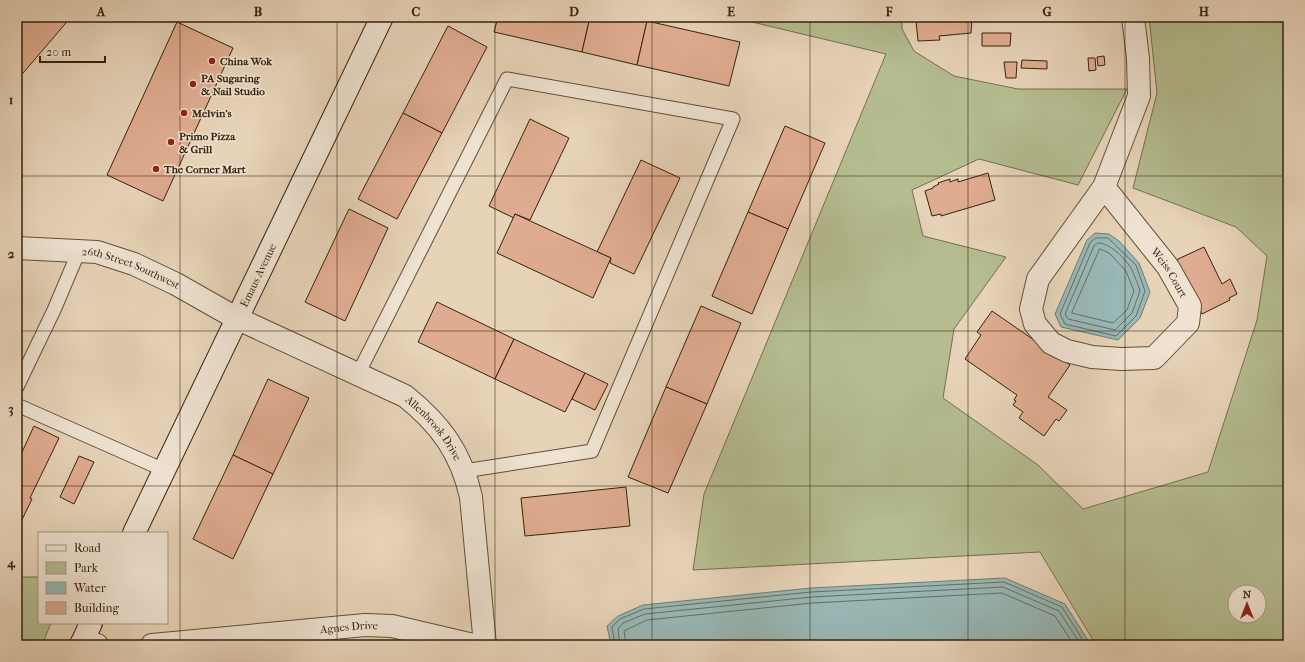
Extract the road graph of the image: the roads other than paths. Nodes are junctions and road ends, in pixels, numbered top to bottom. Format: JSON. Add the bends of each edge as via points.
{"nodes":[{"id":1,"x":382,"y":17,"type":"edge"},
{"id":2,"x":1133,"y":17,"type":"edge"},
{"id":3,"x":1104,"y":187,"type":"junction"},
{"id":4,"x":17,"y":248,"type":"edge"},
{"id":5,"x":79,"y":251,"type":"junction"},
{"id":6,"x":236,"y":318,"type":"junction"},
{"id":7,"x":358,"y":374,"type":"junction"},
{"id":8,"x":17,"y":387,"type":"edge"},
{"id":9,"x":17,"y":405,"type":"edge"},
{"id":10,"x":164,"y":470,"type":"junction"},
{"id":11,"x":464,"y":471,"type":"junction"},
{"id":12,"x":134,"y":532,"type":"edge"},
{"id":13,"x":91,"y":624,"type":"edge"},
{"id":14,"x":86,"y":645,"type":"edge"},
{"id":15,"x":152,"y":645,"type":"edge"},
{"id":16,"x":474,"y":645,"type":"edge"},
{"id":17,"x":485,"y":645,"type":"edge"}],
"edges":[{"from":1,"to":6,"type":"street","name":"Emaus Avenue"},
{"from":2,"to":3,"type":"street","name":"Weiss Court","via":[[1139,96]]},
{"from":3,"to":3,"type":"street","name":"Weiss Court","via":[[1038,279],[1031,309],[1035,324],[1051,343],[1067,351],[1092,357],[1154,358],[1188,323],[1190,306],[1168,267]]},
{"from":4,"to":5,"type":"street","name":"26th Street Southwest"},
{"from":5,"to":6,"type":"street","name":"26th Street Southwest","via":[[97,252],[134,264]]},
{"from":5,"to":8,"type":"lane"},
{"from":6,"to":7,"type":"street","name":"Allenbrook Drive"},
{"from":6,"to":10,"type":"street","name":"Emaus Avenue"},
{"from":7,"to":11,"type":"street","name":"Allenbrook Drive","via":[[405,396],[425,412],[446,436]]},
{"from":7,"to":11,"type":"lane","via":[[508,79],[733,119],[592,451]]},
{"from":9,"to":10,"type":"lane"},
{"from":10,"to":12,"type":"street","name":"Emaus Avenue"},
{"from":11,"to":17,"type":"street","name":"Allenbrook Drive","via":[[471,497]]},
{"from":13,"to":14,"type":"street"},
{"from":15,"to":16,"type":"street","name":"Agnes Drive","via":[[365,625],[392,626]]}]}
